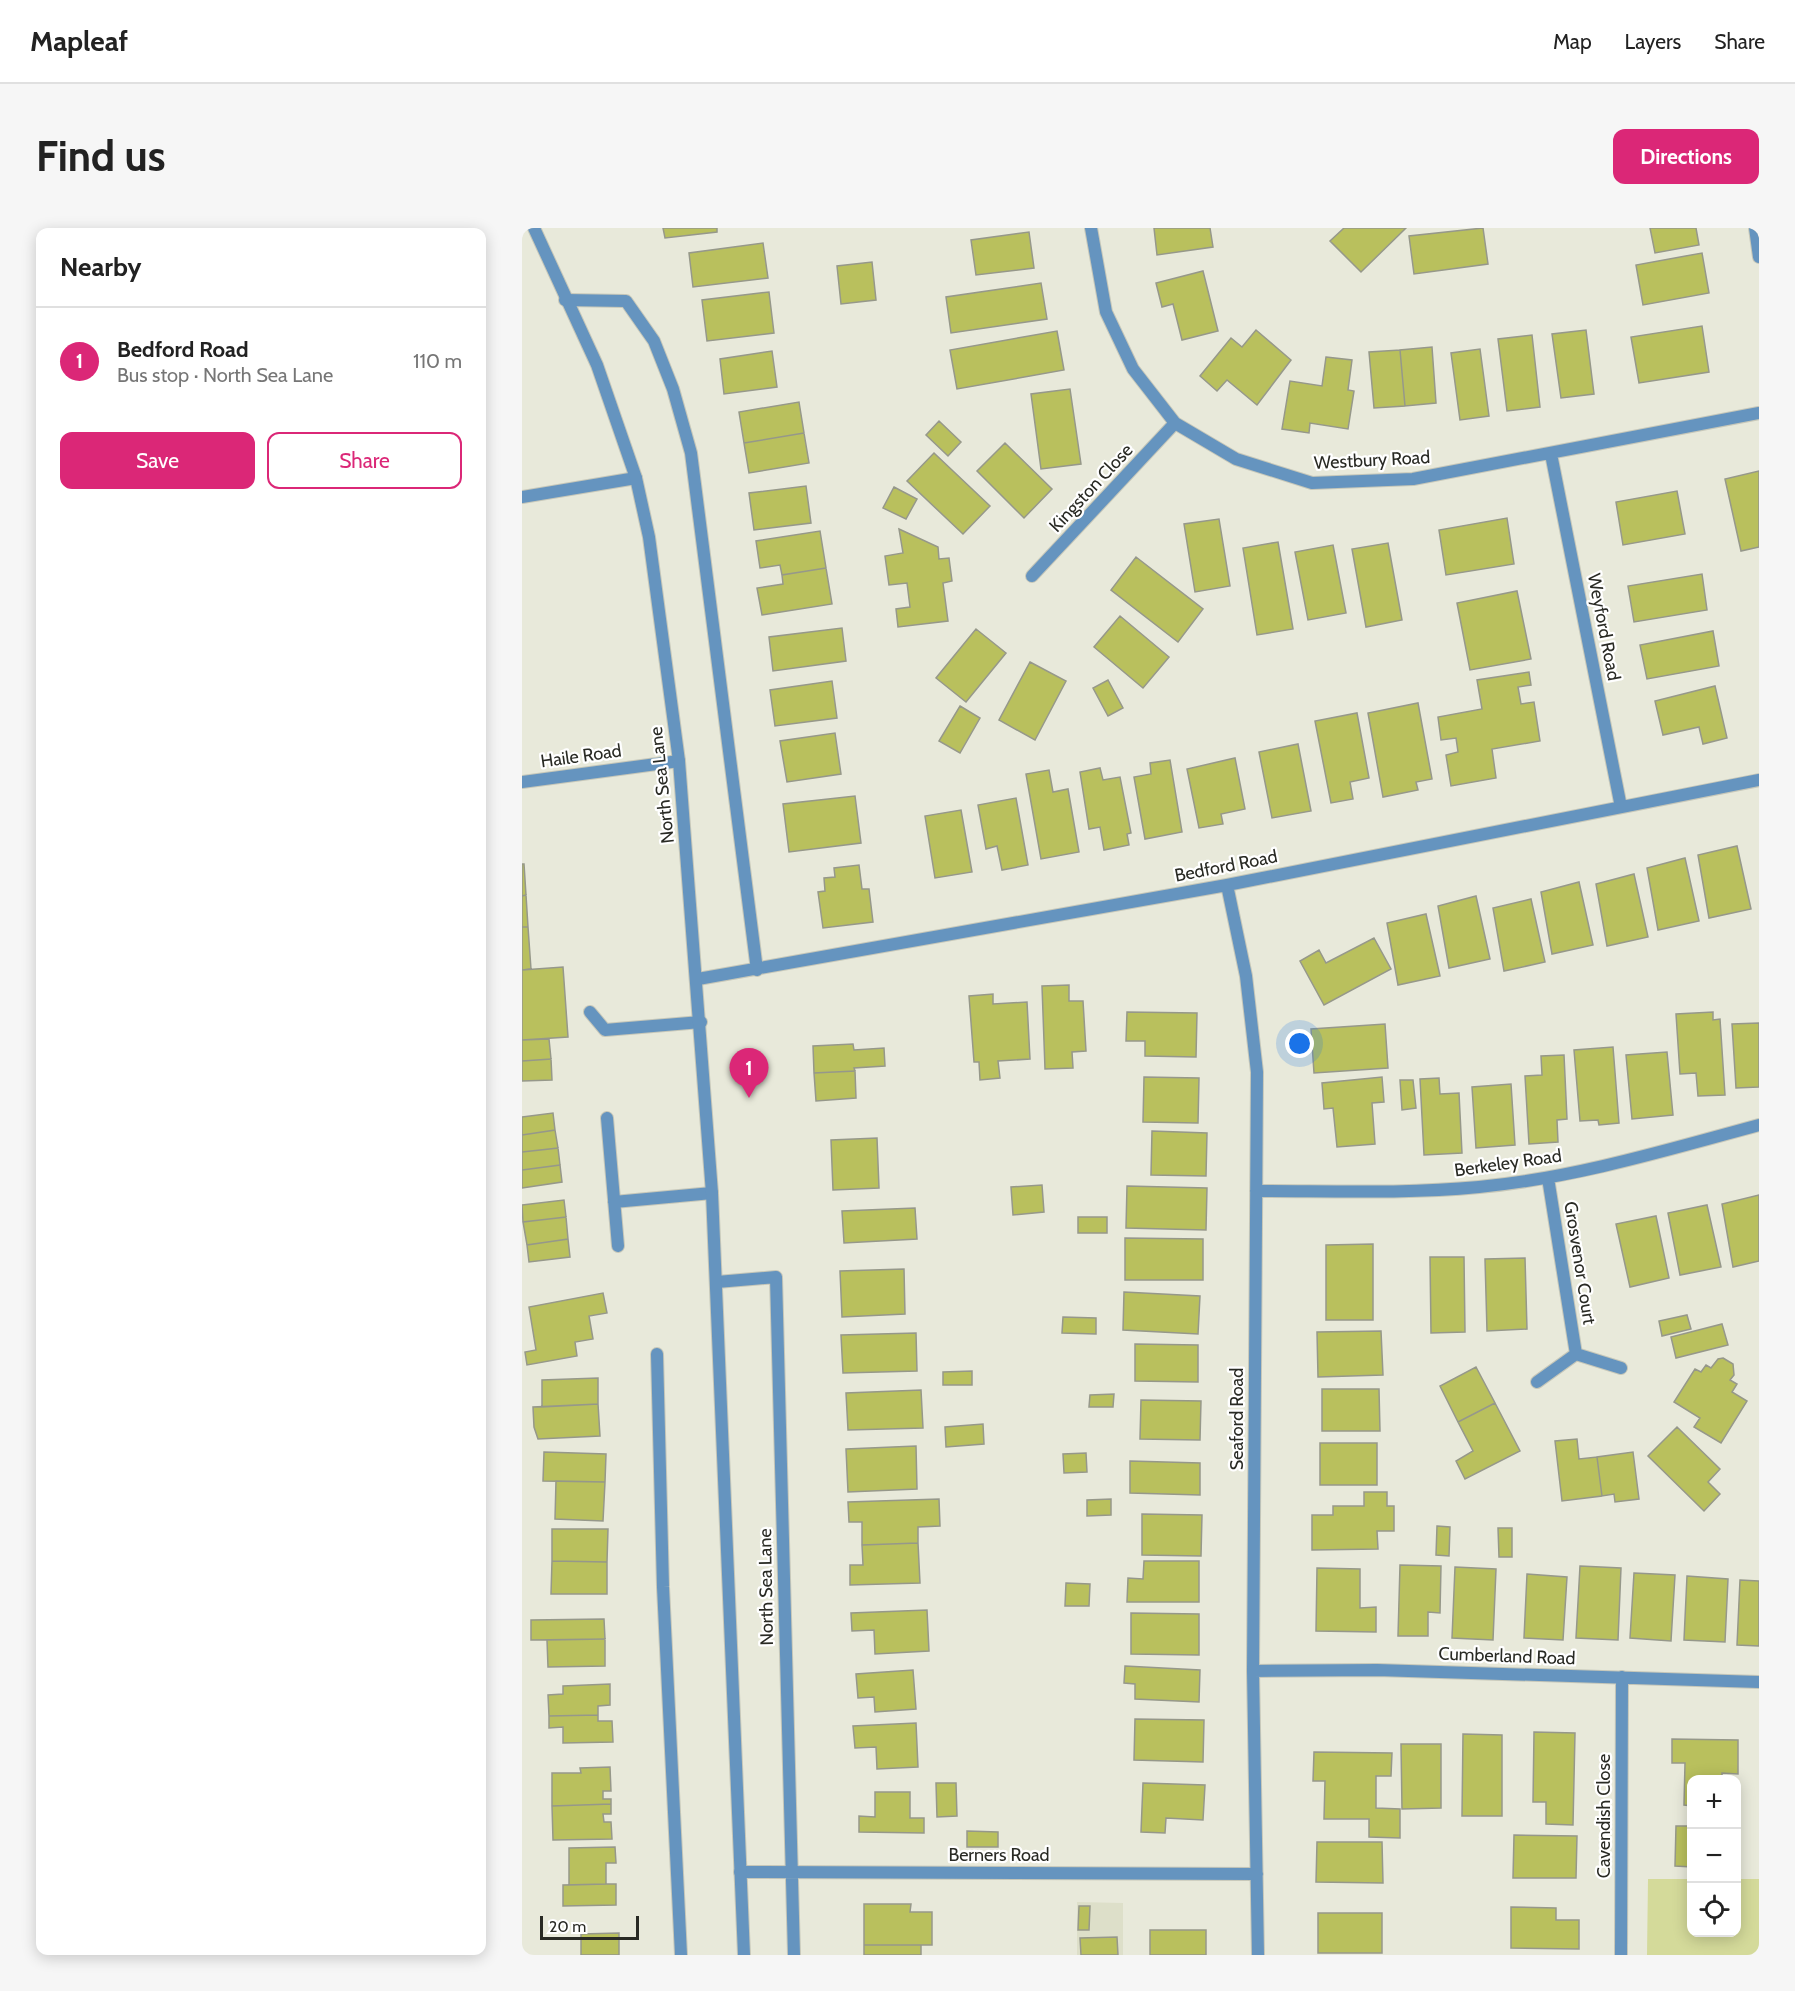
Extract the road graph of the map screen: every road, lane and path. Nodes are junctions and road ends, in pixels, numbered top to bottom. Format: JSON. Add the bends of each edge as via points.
{"nodes":[{"id":1,"x":534,"y":228,"type":"edge"},
{"id":2,"x":1091,"y":228,"type":"edge"},
{"id":3,"x":1755,"y":228,"type":"edge"},
{"id":4,"x":1759,"y":257,"type":"edge"},
{"id":5,"x":565,"y":300,"type":"junction"},
{"id":6,"x":1759,"y":413,"type":"edge"},
{"id":7,"x":1175,"y":423,"type":"junction"},
{"id":8,"x":1551,"y":454,"type":"junction"},
{"id":9,"x":636,"y":478,"type":"junction"},
{"id":10,"x":522,"y":497,"type":"edge"},
{"id":11,"x":1032,"y":576,"type":"dead end"},
{"id":12,"x":680,"y":761,"type":"junction"},
{"id":13,"x":1759,"y":780,"type":"edge"},
{"id":14,"x":522,"y":782,"type":"edge"},
{"id":15,"x":1621,"y":807,"type":"junction"},
{"id":16,"x":1227,"y":885,"type":"junction"},
{"id":17,"x":757,"y":970,"type":"junction"},
{"id":18,"x":698,"y":980,"type":"junction"},
{"id":19,"x":590,"y":1012,"type":"dead end"},
{"id":20,"x":701,"y":1022,"type":"junction"},
{"id":21,"x":607,"y":1118,"type":"dead end"},
{"id":22,"x":1759,"y":1125,"type":"edge"},
{"id":23,"x":1548,"y":1178,"type":"junction"},
{"id":24,"x":1256,"y":1191,"type":"junction"},
{"id":25,"x":712,"y":1192,"type":"junction"},
{"id":26,"x":614,"y":1202,"type":"junction"},
{"id":27,"x":618,"y":1246,"type":"dead end"},
{"id":28,"x":717,"y":1282,"type":"junction"},
{"id":29,"x":657,"y":1354,"type":"dead end"},
{"id":30,"x":1576,"y":1354,"type":"junction"},
{"id":31,"x":1621,"y":1368,"type":"dead end"},
{"id":32,"x":1537,"y":1382,"type":"dead end"},
{"id":33,"x":1253,"y":1671,"type":"junction"},
{"id":34,"x":1622,"y":1677,"type":"junction"},
{"id":35,"x":1759,"y":1682,"type":"edge"},
{"id":36,"x":740,"y":1872,"type":"junction"},
{"id":37,"x":791,"y":1872,"type":"junction"},
{"id":38,"x":1257,"y":1874,"type":"junction"},
{"id":39,"x":681,"y":1955,"type":"edge"},
{"id":40,"x":744,"y":1955,"type":"edge"},
{"id":41,"x":794,"y":1955,"type":"edge"},
{"id":42,"x":1258,"y":1955,"type":"edge"},
{"id":43,"x":1621,"y":1955,"type":"edge"}],
"edges":[{"from":1,"to":5,"type":"street","name":"North Sea Lane"},
{"from":2,"to":7,"type":"street","name":"Westbury Road","via":[[1106,312],[1133,369]]},
{"from":3,"to":4,"type":"street"},
{"from":5,"to":9,"type":"street","name":"North Sea Lane","via":[[597,365]]},
{"from":5,"to":17,"type":"street","via":[[626,301],[654,341],[676,400],[691,453]]},
{"from":6,"to":8,"type":"street","name":"Westbury Road"},
{"from":7,"to":8,"type":"street","name":"Westbury Road","via":[[1236,459],[1312,483],[1413,478]]},
{"from":7,"to":11,"type":"street","name":"Kingston Close"},
{"from":8,"to":15,"type":"street","name":"Weyford Road"},
{"from":9,"to":10,"type":"street"},
{"from":9,"to":12,"type":"street","name":"North Sea Lane","via":[[649,537]]},
{"from":12,"to":14,"type":"street","name":"Haile Road"},
{"from":12,"to":18,"type":"street","name":"North Sea Lane"},
{"from":13,"to":15,"type":"street","name":"Bedford Road"},
{"from":15,"to":16,"type":"street","name":"Bedford Road"},
{"from":16,"to":17,"type":"street","name":"Bedford Road"},
{"from":16,"to":24,"type":"street","name":"Seaford Road","via":[[1246,976],[1257,1072]]},
{"from":17,"to":18,"type":"street","name":"Bedford Road"},
{"from":18,"to":20,"type":"street","name":"North Sea Lane"},
{"from":19,"to":20,"type":"street","via":[[605,1030]]},
{"from":20,"to":25,"type":"street","name":"North Sea Lane"},
{"from":21,"to":26,"type":"street"},
{"from":22,"to":23,"type":"street","name":"Berkeley Road"},
{"from":23,"to":24,"type":"street","name":"Berkeley Road","via":[[1405,1192]]},
{"from":23,"to":30,"type":"street","name":"Grosvenor Court"},
{"from":24,"to":33,"type":"street","name":"Seaford Road"},
{"from":25,"to":26,"type":"street"},
{"from":25,"to":28,"type":"street","name":"North Sea Lane"},
{"from":26,"to":27,"type":"street"},
{"from":28,"to":36,"type":"street","name":"North Sea Lane"},
{"from":28,"to":37,"type":"street","name":"North Sea Lane","via":[[776,1277]]},
{"from":29,"to":39,"type":"street","via":[[663,1587]]},
{"from":30,"to":31,"type":"street"},
{"from":30,"to":32,"type":"street"},
{"from":33,"to":34,"type":"street","name":"Cumberland Road","via":[[1377,1670]]},
{"from":33,"to":38,"type":"street","name":"Seaford Road"},
{"from":34,"to":35,"type":"street","name":"Cumberland Road"},
{"from":34,"to":43,"type":"street","name":"Cavendish Close"},
{"from":36,"to":37,"type":"street","name":"Berners Road"},
{"from":36,"to":40,"type":"street","name":"North Sea Lane"},
{"from":37,"to":38,"type":"street","name":"Berners Road"},
{"from":37,"to":41,"type":"street","name":"North Sea Lane"},
{"from":38,"to":42,"type":"street","name":"Seaford Road"}]}
